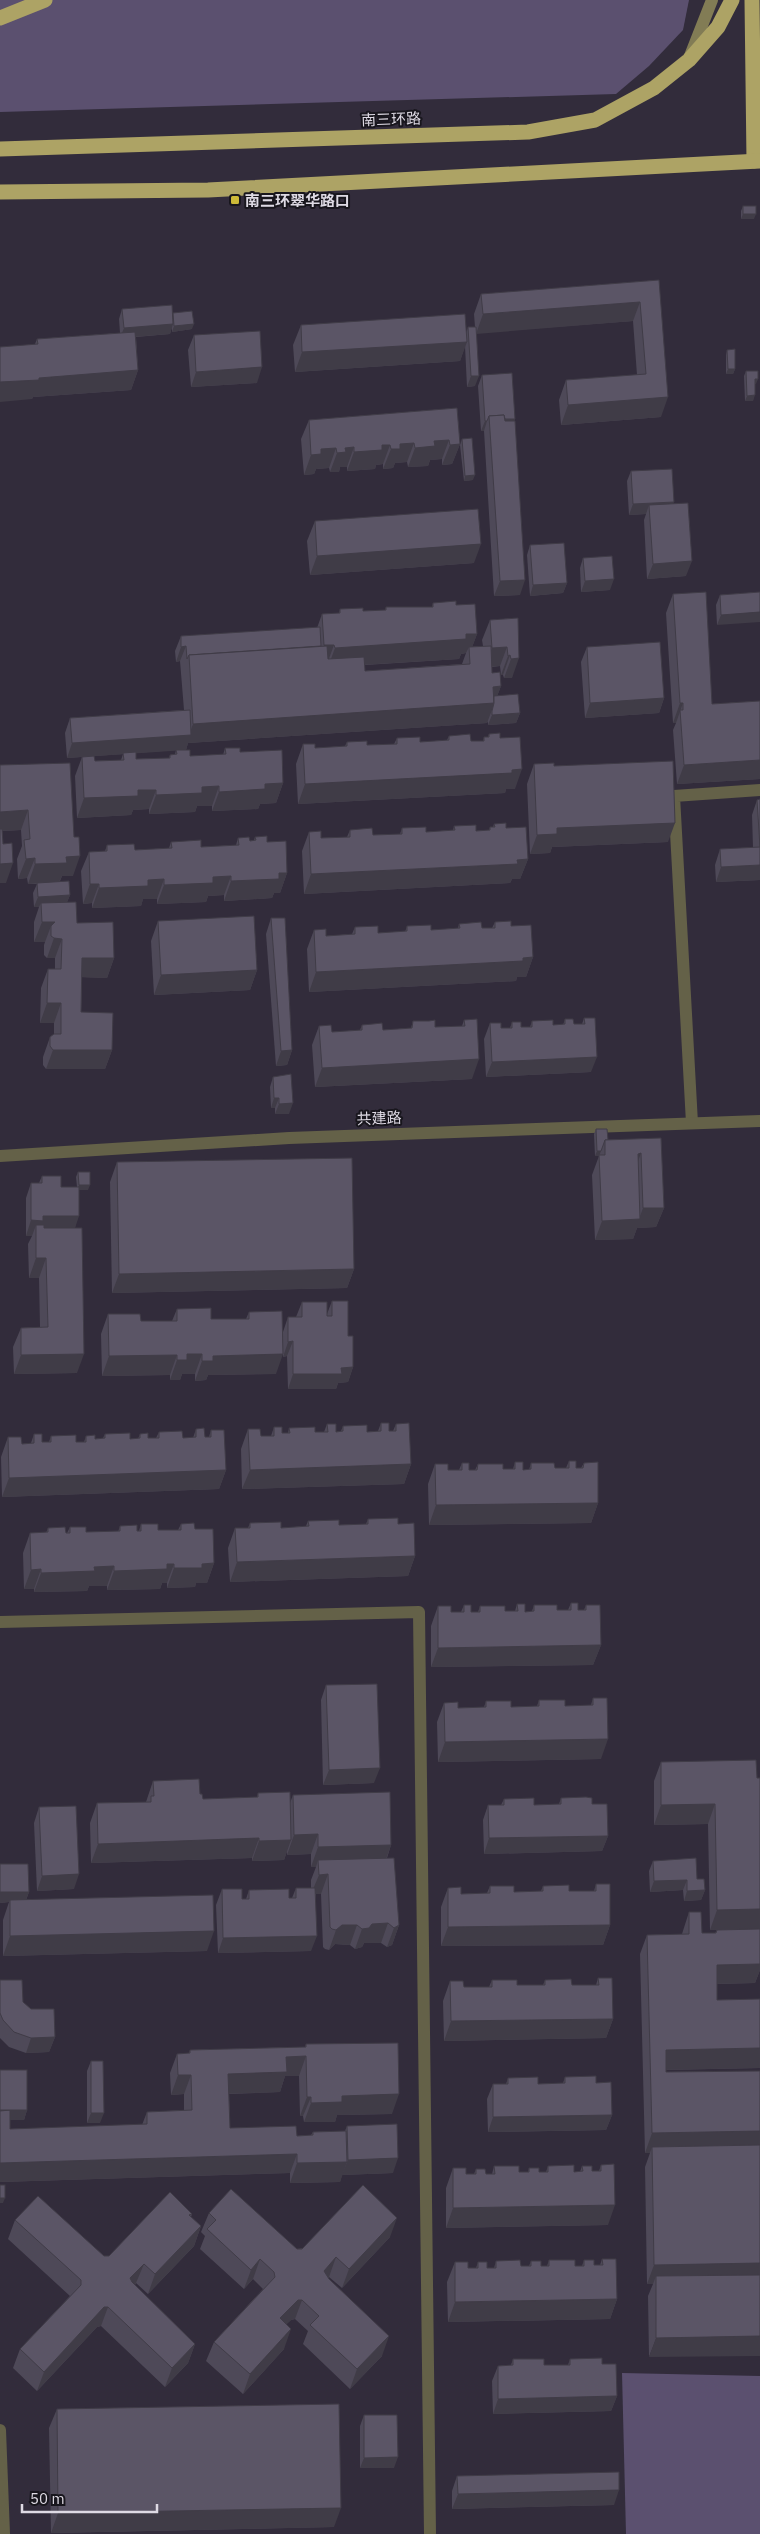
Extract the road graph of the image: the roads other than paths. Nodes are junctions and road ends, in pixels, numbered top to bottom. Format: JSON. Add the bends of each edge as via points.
{"nodes":[{"id":1,"x":45,"y":0,"type":"edge"},
{"id":2,"x":712,"y":0,"type":"edge"},
{"id":3,"x":732,"y":0,"type":"edge"},
{"id":4,"x":752,"y":0,"type":"edge"},
{"id":5,"x":0,"y":18,"type":"edge"},
{"id":6,"x":689,"y":60,"type":"junction"},
{"id":7,"x":0,"y":149,"type":"edge"},
{"id":8,"x":757,"y":161,"type":"edge"},
{"id":9,"x":0,"y":192,"type":"edge"},
{"id":10,"x":760,"y":790,"type":"edge"},
{"id":11,"x":760,"y":1121,"type":"edge"},
{"id":12,"x":692,"y":1123,"type":"junction"},
{"id":13,"x":0,"y":1156,"type":"edge"},
{"id":14,"x":0,"y":1622,"type":"edge"},
{"id":15,"x":0,"y":2430,"type":"edge"},
{"id":16,"x":4,"y":2534,"type":"edge"},
{"id":17,"x":430,"y":2534,"type":"edge"}],
"edges":[{"from":1,"to":5,"type":"highway"},
{"from":2,"to":6,"type":"street"},
{"from":3,"to":6,"type":"highway","name":"南三环路","via":[[718,27]]},
{"from":4,"to":8,"type":"highway"},
{"from":6,"to":7,"type":"highway","name":"南三环路","via":[[654,88],[595,120],[528,132]]},
{"from":8,"to":9,"type":"highway","via":[[208,190]]},
{"from":10,"to":12,"type":"street","via":[[674,796]]},
{"from":11,"to":12,"type":"street","name":"共建路"},
{"from":12,"to":13,"type":"street","name":"共建路","via":[[289,1138]]},
{"from":14,"to":17,"type":"street","via":[[419,1612]]},
{"from":15,"to":16,"type":"street"}]}
